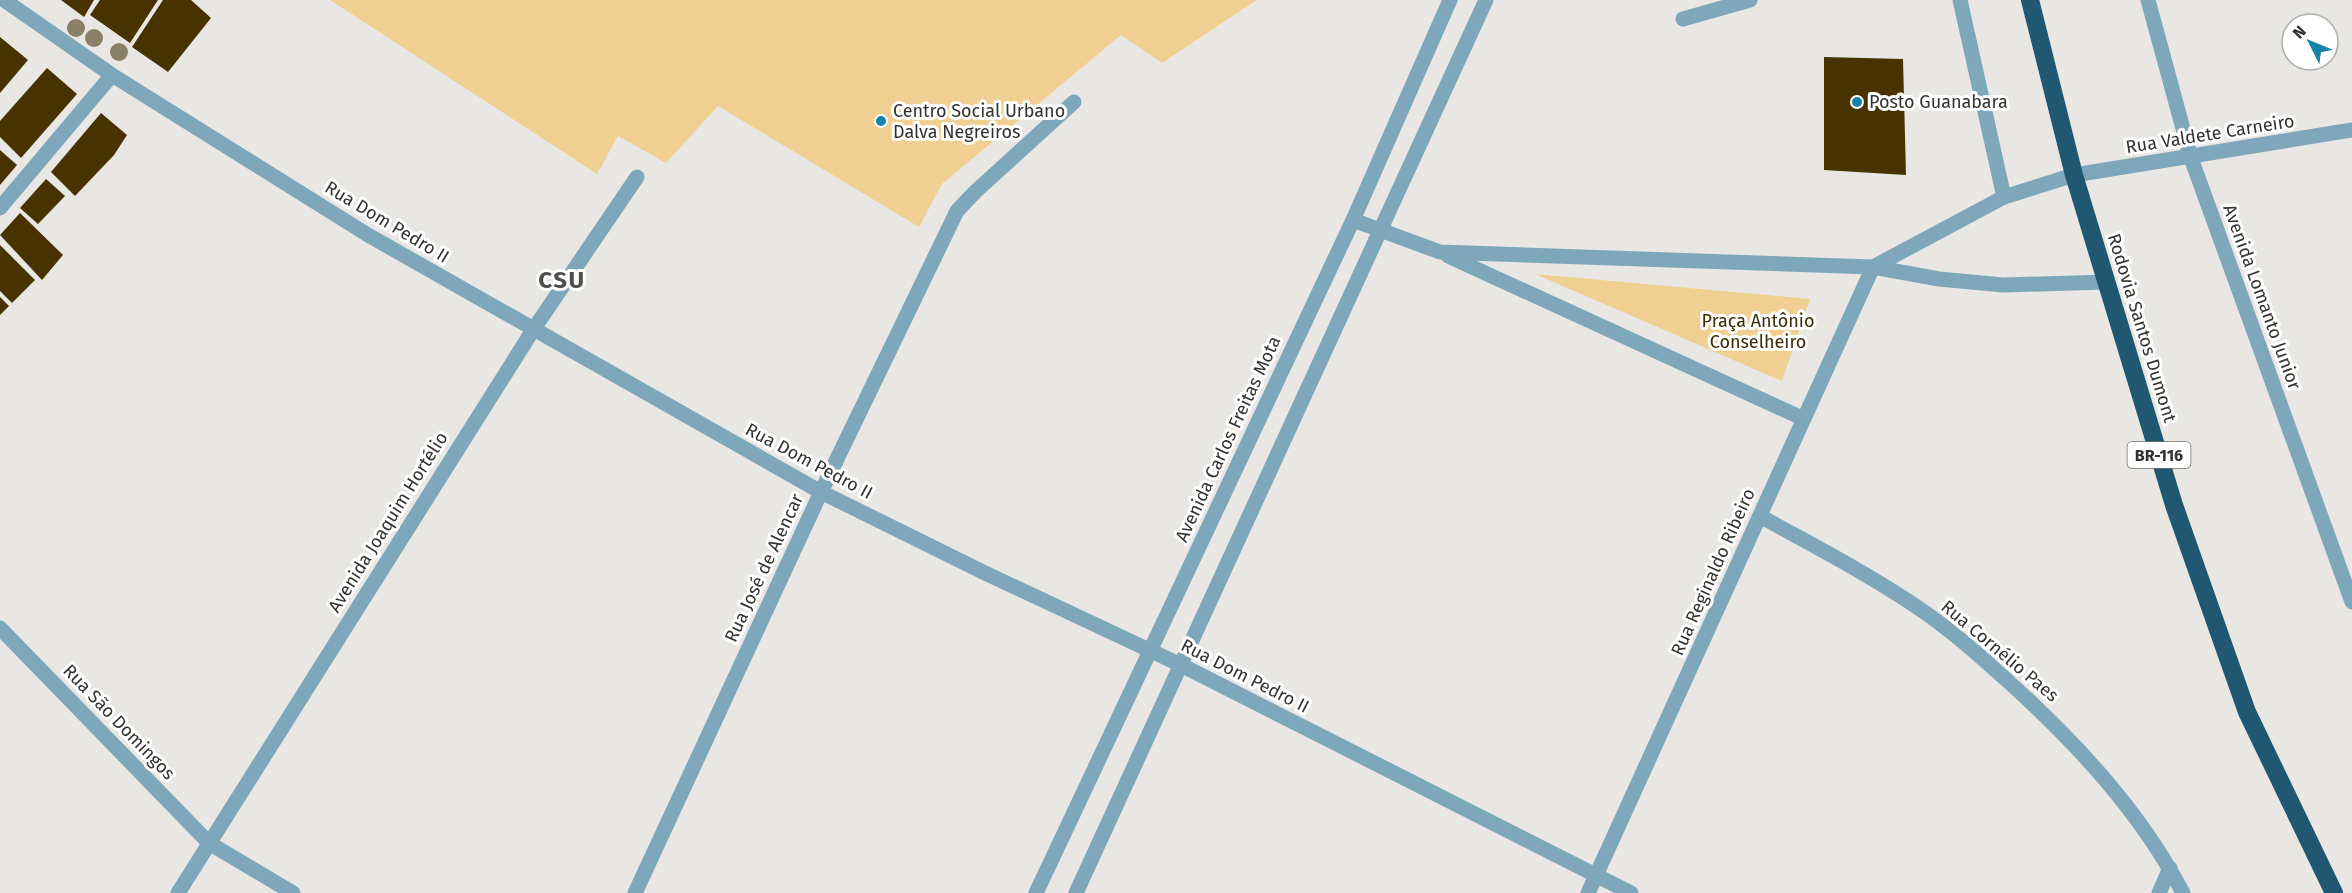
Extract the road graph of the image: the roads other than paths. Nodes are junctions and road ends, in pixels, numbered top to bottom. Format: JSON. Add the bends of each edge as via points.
{"nodes":[{"id":1,"x":4,"y":0,"type":"edge"},
{"id":2,"x":1450,"y":0,"type":"edge"},
{"id":3,"x":1486,"y":0,"type":"edge"},
{"id":4,"x":1750,"y":0,"type":"edge"},
{"id":5,"x":1960,"y":0,"type":"edge"},
{"id":6,"x":2030,"y":0,"type":"edge"},
{"id":7,"x":2148,"y":0,"type":"edge"},
{"id":8,"x":1683,"y":19,"type":"dead end"},
{"id":9,"x":112,"y":75,"type":"junction"},
{"id":10,"x":1074,"y":102,"type":"dead end"},
{"id":11,"x":2352,"y":130,"type":"edge"},
{"id":12,"x":2191,"y":158,"type":"junction"},
{"id":13,"x":2074,"y":175,"type":"junction"},
{"id":14,"x":637,"y":177,"type":"dead end"},
{"id":15,"x":2004,"y":197,"type":"junction"},
{"id":16,"x":0,"y":208,"type":"edge"},
{"id":17,"x":1353,"y":220,"type":"junction"},
{"id":18,"x":1381,"y":232,"type":"junction"},
{"id":19,"x":1440,"y":252,"type":"junction"},
{"id":20,"x":1873,"y":267,"type":"junction"},
{"id":21,"x":2107,"y":282,"type":"junction"},
{"id":22,"x":533,"y":330,"type":"junction"},
{"id":23,"x":1802,"y":418,"type":"junction"},
{"id":24,"x":821,"y":492,"type":"junction"},
{"id":25,"x":1760,"y":516,"type":"junction"},
{"id":26,"x":2352,"y":602,"type":"edge"},
{"id":27,"x":0,"y":628,"type":"edge"},
{"id":28,"x":1150,"y":650,"type":"junction"},
{"id":29,"x":1181,"y":665,"type":"junction"},
{"id":30,"x":209,"y":843,"type":"junction"},
{"id":31,"x":2170,"y":868,"type":"junction"},
{"id":32,"x":1596,"y":876,"type":"junction"},
{"id":33,"x":178,"y":893,"type":"edge"},
{"id":34,"x":293,"y":893,"type":"edge"},
{"id":35,"x":635,"y":893,"type":"edge"},
{"id":36,"x":1036,"y":893,"type":"edge"},
{"id":37,"x":1076,"y":893,"type":"edge"},
{"id":38,"x":1588,"y":893,"type":"edge"},
{"id":39,"x":1631,"y":893,"type":"edge"},
{"id":40,"x":2159,"y":893,"type":"edge"},
{"id":41,"x":2183,"y":893,"type":"edge"},
{"id":42,"x":2334,"y":893,"type":"edge"}],
"edges":[{"from":1,"to":9,"type":"street","name":"Rua Dom Pedro II"},
{"from":2,"to":17,"type":"street","name":"Avenida Carlos Freitas Mota"},
{"from":3,"to":18,"type":"street"},
{"from":4,"to":8,"type":"street"},
{"from":5,"to":15,"type":"street"},
{"from":6,"to":13,"type":"highway","name":"Rodovia Santos Dumont","number":"BR-116"},
{"from":7,"to":12,"type":"street","name":"Avenida Lomanto Junior"},
{"from":9,"to":16,"type":"street"},
{"from":9,"to":22,"type":"street","name":"Rua Dom Pedro II","via":[[368,235]]},
{"from":10,"to":24,"type":"street","name":"Rua José de Alencar","via":[[957,211]]},
{"from":11,"to":12,"type":"street","name":"Rua Valdete Carneiro"},
{"from":12,"to":13,"type":"street","name":"Rua Valdete Carneiro"},
{"from":12,"to":26,"type":"street","name":"Avenida Lomanto Junior"},
{"from":13,"to":15,"type":"street","name":"Rua Valdete Carneiro"},
{"from":13,"to":21,"type":"highway","name":"Rodovia Santos Dumont","number":"BR-116"},
{"from":14,"to":22,"type":"street","name":"Avenida Joaquim Hortélio"},
{"from":15,"to":20,"type":"street","name":"Rua Valdete Carneiro"},
{"from":17,"to":18,"type":"street"},
{"from":17,"to":28,"type":"street","name":"Avenida Carlos Freitas Mota"},
{"from":18,"to":19,"type":"street"},
{"from":18,"to":29,"type":"street"},
{"from":19,"to":20,"type":"street"},
{"from":19,"to":23,"type":"street"},
{"from":20,"to":21,"type":"street","via":[[2003,285]]},
{"from":20,"to":23,"type":"street","name":"Rua Reginaldo Ribeiro"},
{"from":21,"to":42,"type":"highway","name":"Rodovia Santos Dumont","number":"BR-116","via":[[2174,505],[2247,712]]},
{"from":22,"to":24,"type":"street","name":"Rua Dom Pedro II"},
{"from":22,"to":30,"type":"street","name":"Avenida Joaquim Hortélio"},
{"from":23,"to":25,"type":"street","name":"Rua Reginaldo Ribeiro"},
{"from":24,"to":28,"type":"street","name":"Rua Dom Pedro II"},
{"from":24,"to":35,"type":"street","name":"Rua José de Alencar"},
{"from":25,"to":31,"type":"street","name":"Rua Cornélio Paes","via":[[1852,566],[1965,642],[2054,723],[2114,788]]},
{"from":25,"to":32,"type":"street","name":"Rua Reginaldo Ribeiro"},
{"from":27,"to":30,"type":"street","name":"Rua São Domingos"},
{"from":28,"to":29,"type":"street","name":"Rua Dom Pedro II"},
{"from":28,"to":36,"type":"street","name":"Avenida Carlos Freitas Mota"},
{"from":29,"to":32,"type":"street","name":"Rua Dom Pedro II"},
{"from":29,"to":37,"type":"street"},
{"from":30,"to":33,"type":"street","name":"Avenida Joaquim Hortélio"},
{"from":30,"to":34,"type":"street","name":"Rua São Domingos"},
{"from":31,"to":40,"type":"street"},
{"from":31,"to":41,"type":"street","name":"Rua Cornélio Paes"},
{"from":32,"to":38,"type":"street","name":"Rua Reginaldo Ribeiro"},
{"from":32,"to":39,"type":"street","name":"Rua Dom Pedro II"}]}
